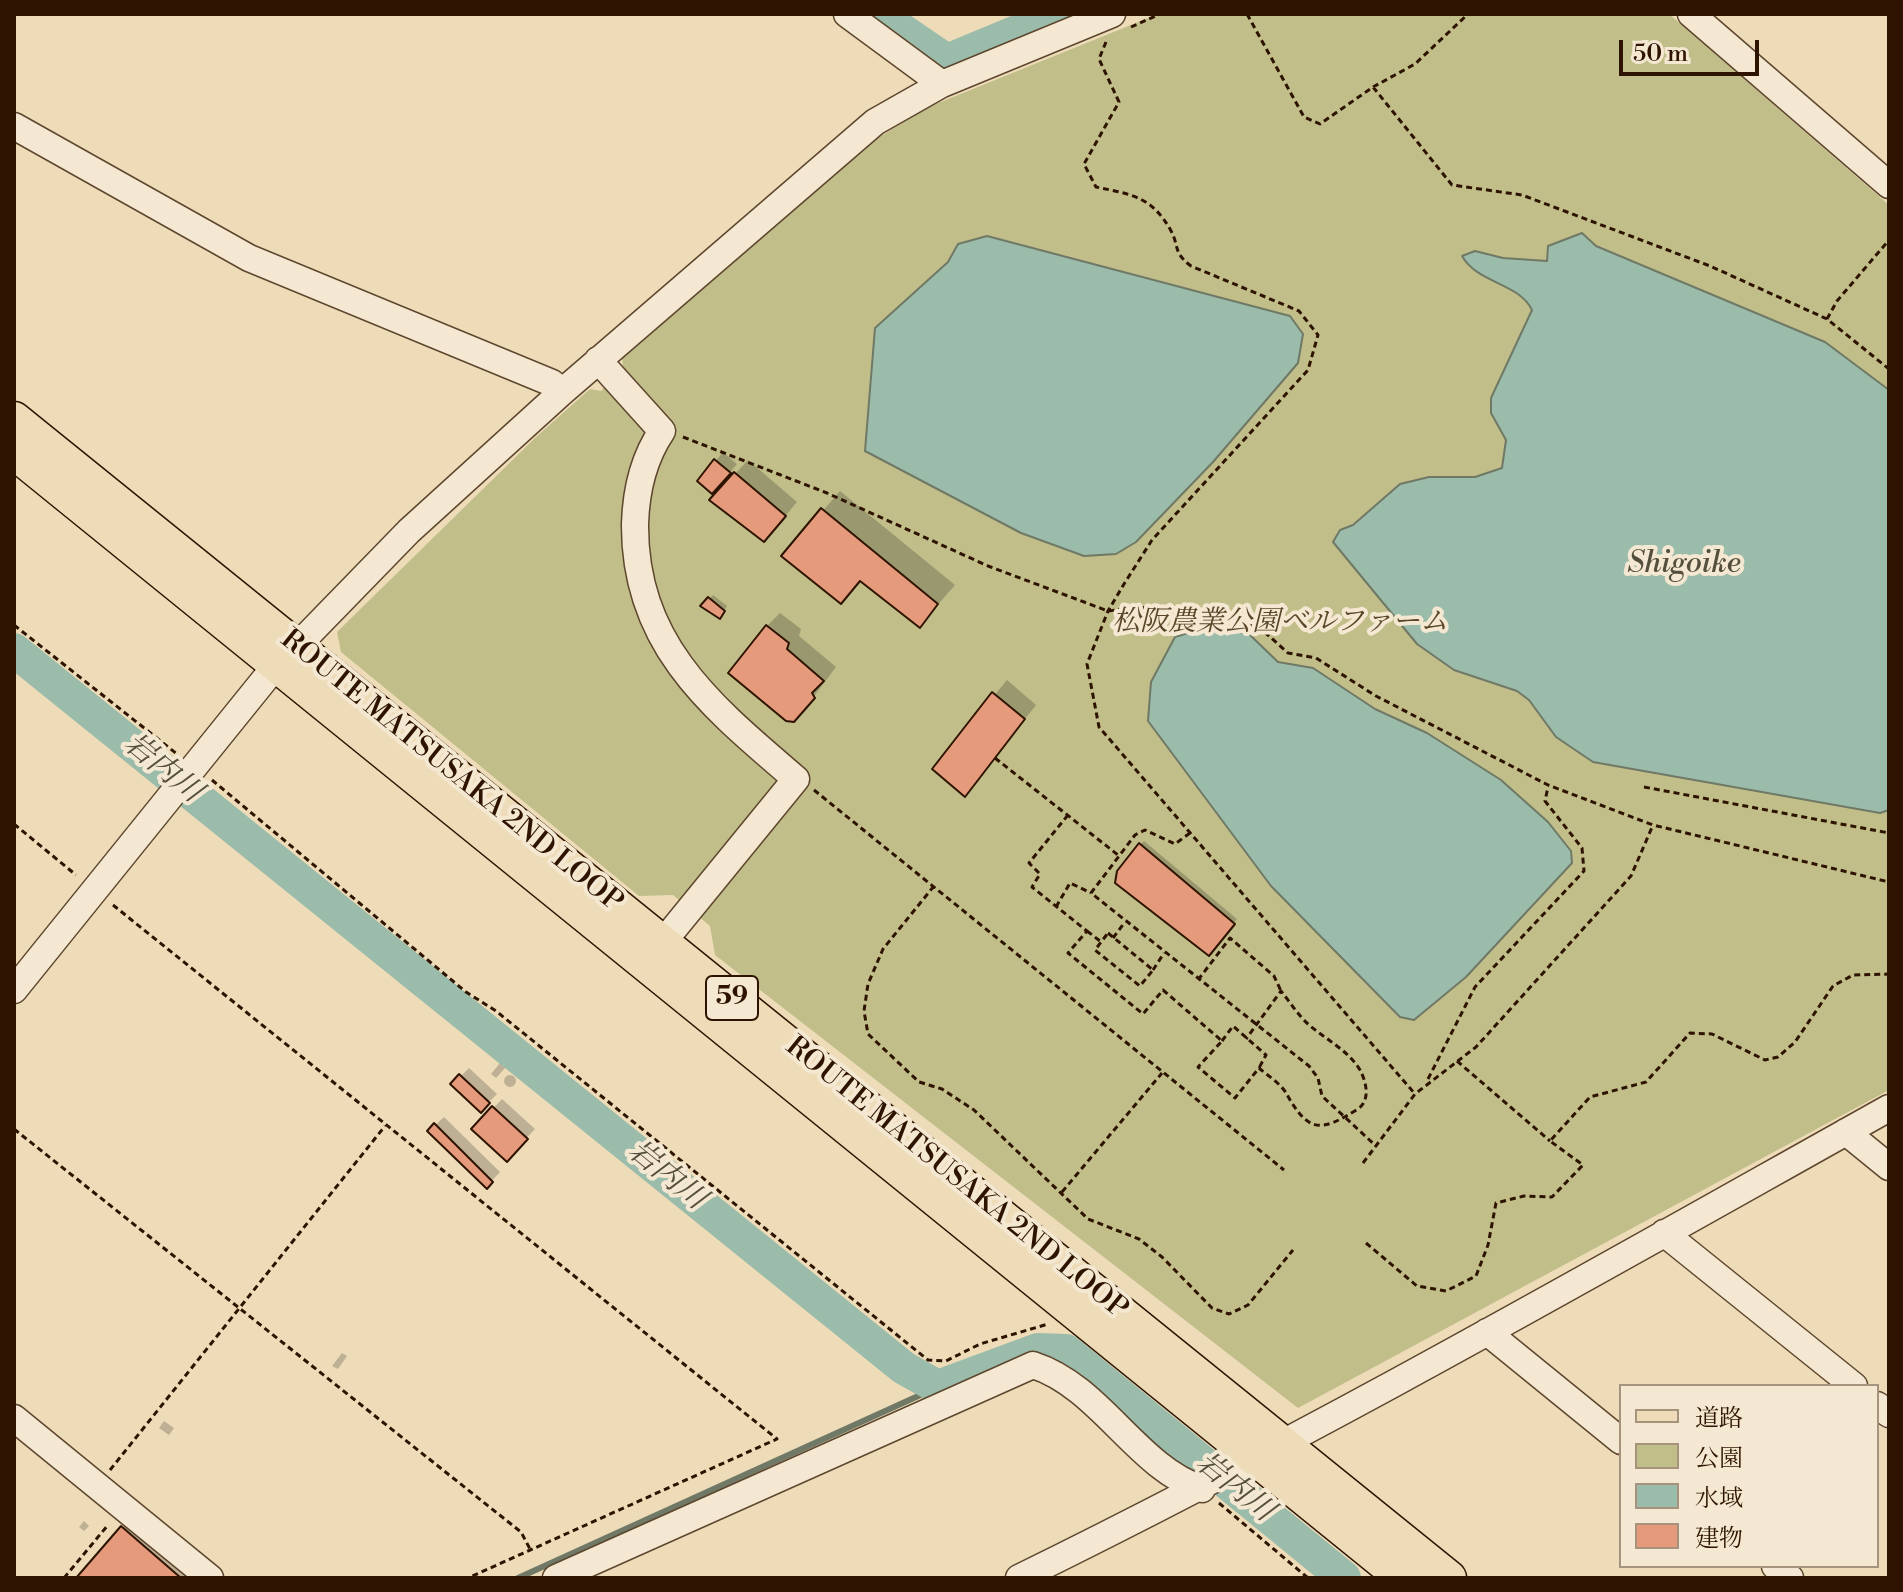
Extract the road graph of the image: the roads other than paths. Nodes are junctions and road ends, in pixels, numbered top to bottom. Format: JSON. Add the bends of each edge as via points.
{"nodes":[{"id":1,"x":847,"y":14,"type":"edge"},
{"id":2,"x":1691,"y":14,"type":"edge"},
{"id":3,"x":1113,"y":27,"type":"edge"},
{"id":4,"x":942,"y":84,"type":"junction"},
{"id":5,"x":14,"y":126,"type":"edge"},
{"id":6,"x":1889,"y":185,"type":"edge"},
{"id":7,"x":598,"y":360,"type":"junction"},
{"id":8,"x":562,"y":392,"type":"junction"},
{"id":9,"x":14,"y":419,"type":"edge"},
{"id":10,"x":14,"y":452,"type":"edge"},
{"id":11,"x":287,"y":656,"type":"junction"},
{"id":12,"x":663,"y":942,"type":"junction"},
{"id":13,"x":14,"y":990,"type":"edge"},
{"id":14,"x":1889,"y":1108,"type":"edge"},
{"id":15,"x":1846,"y":1132,"type":"junction"},
{"id":16,"x":1889,"y":1167,"type":"edge"},
{"id":17,"x":1664,"y":1233,"type":"junction"},
{"id":18,"x":1487,"y":1332,"type":"junction"},
{"id":19,"x":1852,"y":1384,"type":"edge"},
{"id":20,"x":14,"y":1418,"type":"edge"},
{"id":21,"x":1619,"y":1439,"type":"edge"},
{"id":22,"x":1259,"y":1457,"type":"junction"},
{"id":23,"x":1202,"y":1488,"type":"junction"},
{"id":24,"x":210,"y":1578,"type":"edge"},
{"id":25,"x":556,"y":1578,"type":"edge"},
{"id":26,"x":1019,"y":1578,"type":"edge"},
{"id":27,"x":1403,"y":1578,"type":"edge"},
{"id":28,"x":1449,"y":1578,"type":"edge"}],
"edges":[{"from":1,"to":4,"type":"street"},
{"from":2,"to":6,"type":"street"},
{"from":3,"to":4,"type":"street"},
{"from":4,"to":7,"type":"street","via":[[840,148]]},
{"from":5,"to":8,"type":"street","via":[[249,258],[552,383]]},
{"from":7,"to":8,"type":"street"},
{"from":7,"to":12,"type":"street","via":[[662,431],[648,451],[635,511],[642,585],[660,636],[720,713],[796,779]]},
{"from":8,"to":11,"type":"street","via":[[409,531]]},
{"from":9,"to":11,"type":"main road","name":"ROUTE MATSUSAKA 2ND LOOP","number":"59"},
{"from":10,"to":11,"type":"main road","name":"ROUTE MATSUSAKA 2ND LOOP","number":"59"},
{"from":11,"to":12,"type":"main road","name":"ROUTE MATSUSAKA 2ND LOOP","number":"59"},
{"from":11,"to":13,"type":"street"},
{"from":11,"to":22,"type":"main road","name":"ROUTE MATSUSAKA 2ND LOOP","number":"59","via":[[1071,1309]]},
{"from":12,"to":22,"type":"main road","name":"ROUTE MATSUSAKA 2ND LOOP","number":"59"},
{"from":14,"to":15,"type":"street"},
{"from":15,"to":16,"type":"street"},
{"from":15,"to":17,"type":"street"},
{"from":17,"to":18,"type":"street"},
{"from":17,"to":19,"type":"street"},
{"from":18,"to":21,"type":"street"},
{"from":18,"to":22,"type":"street"},
{"from":20,"to":24,"type":"street"},
{"from":22,"to":23,"type":"street"},
{"from":22,"to":27,"type":"main road","name":"ROUTE MATSUSAKA 2ND LOOP","number":"59"},
{"from":22,"to":28,"type":"main road","name":"ROUTE MATSUSAKA 2ND LOOP","number":"59"},
{"from":23,"to":25,"type":"street","via":[[1183,1483],[1163,1468],[1059,1373],[1033,1365]]},
{"from":23,"to":26,"type":"street"}]}
